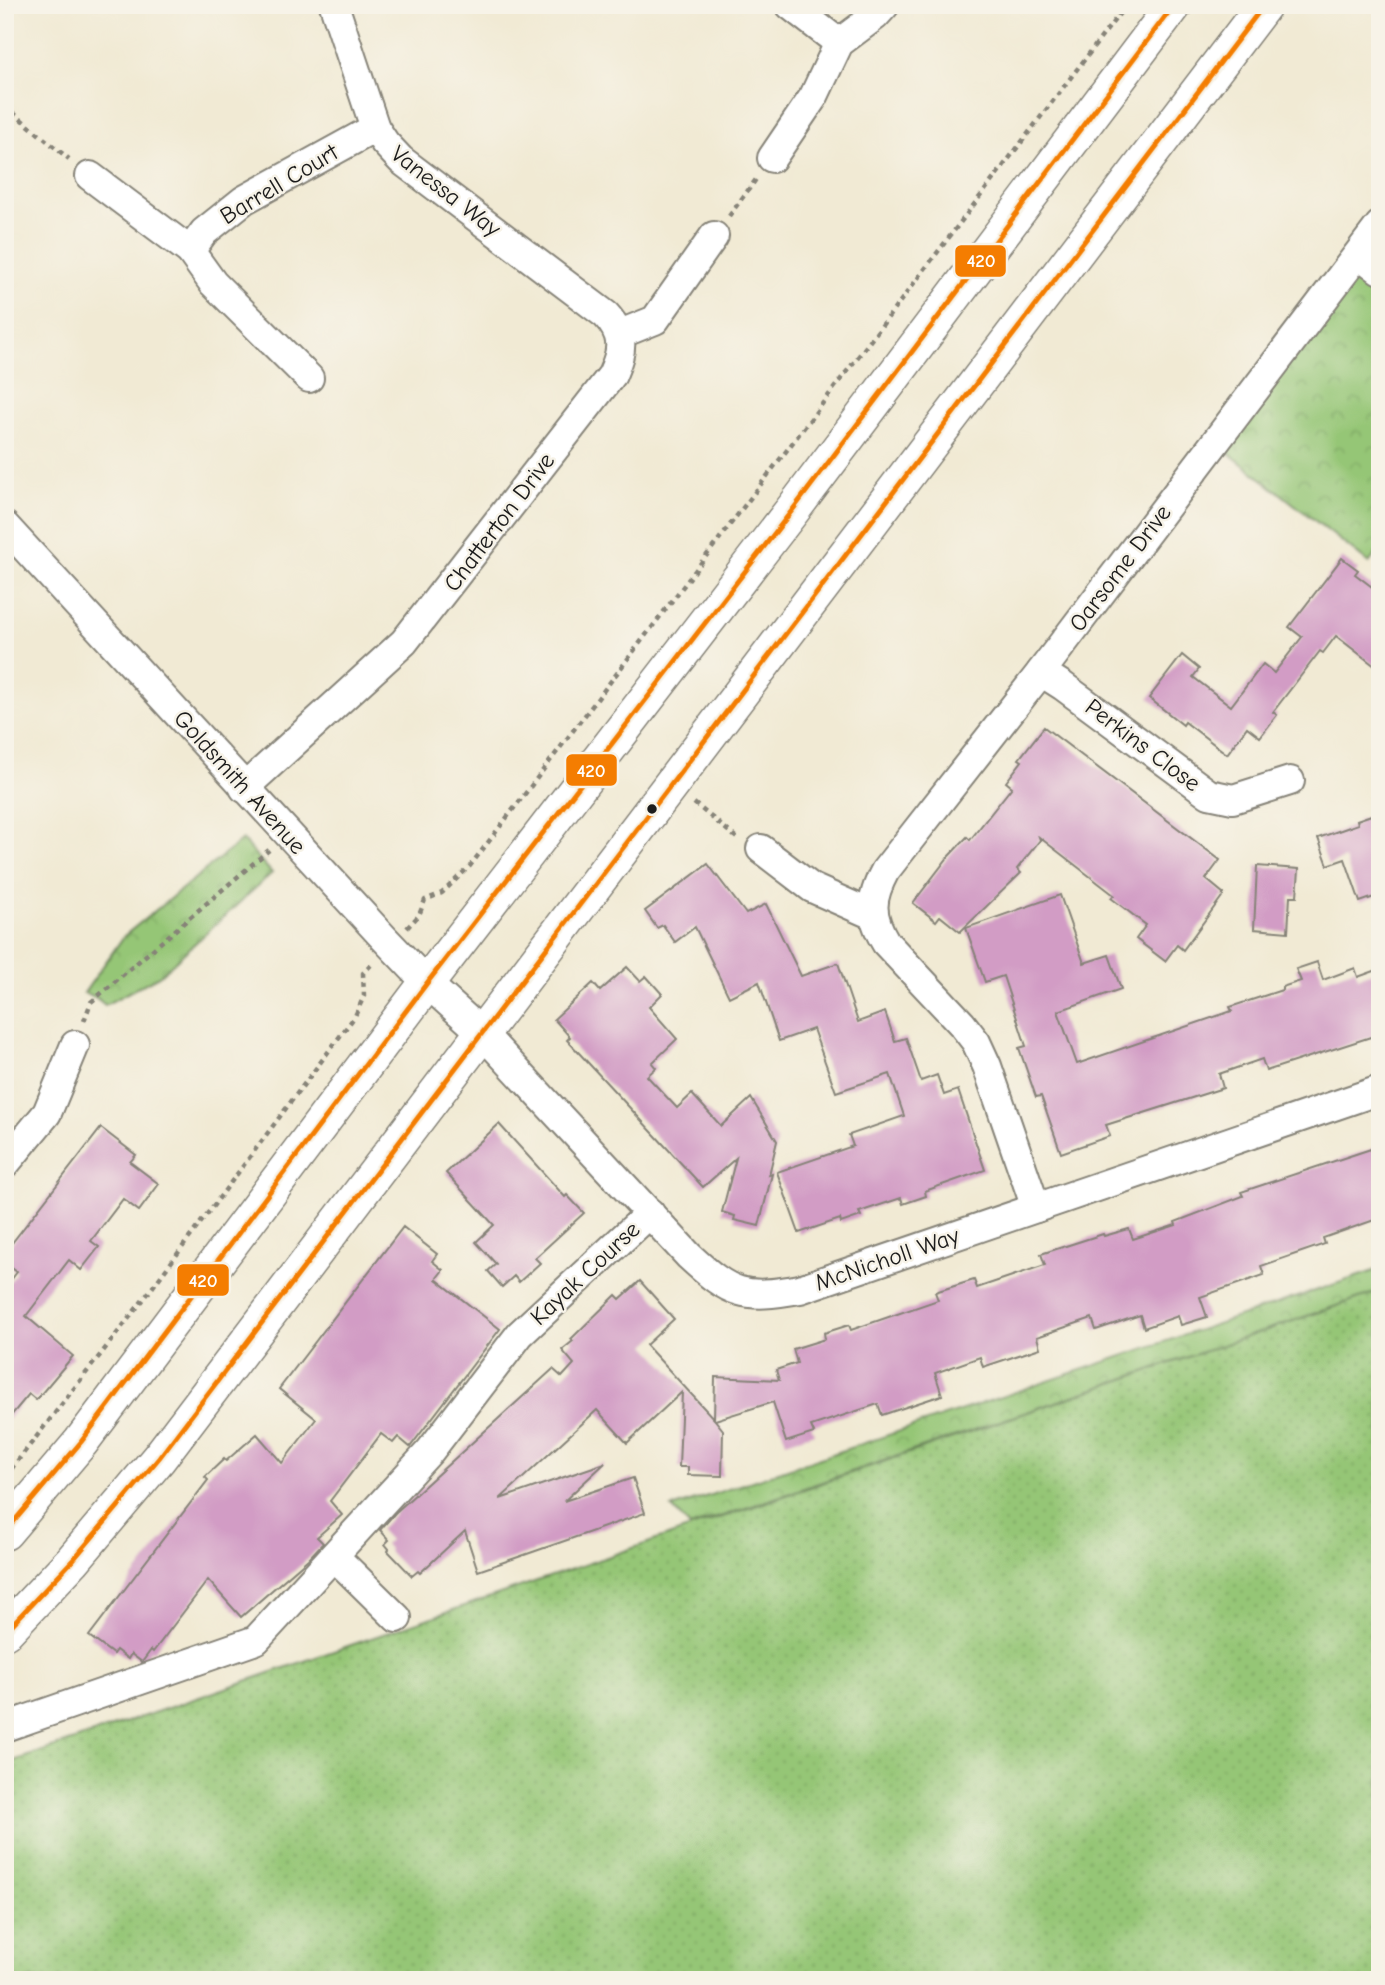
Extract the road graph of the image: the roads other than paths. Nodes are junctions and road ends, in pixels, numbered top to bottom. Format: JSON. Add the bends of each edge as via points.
{"nodes":[{"id":1,"x":334,"y":5,"type":"edge"},
{"id":2,"x":790,"y":5,"type":"edge"},
{"id":3,"x":885,"y":5,"type":"edge"},
{"id":4,"x":1174,"y":5,"type":"edge"},
{"id":5,"x":1264,"y":5,"type":"edge"},
{"id":6,"x":839,"y":43,"type":"junction"},
{"id":7,"x":375,"y":128,"type":"junction"},
{"id":8,"x":772,"y":158,"type":"road end"},
{"id":9,"x":90,"y":176,"type":"road end"},
{"id":10,"x":1380,"y":225,"type":"edge"},
{"id":11,"x":714,"y":236,"type":"road end"},
{"id":12,"x":190,"y":251,"type":"junction"},
{"id":13,"x":1369,"y":262,"type":"edge"},
{"id":14,"x":620,"y":334,"type":"junction"},
{"id":15,"x":309,"y":378,"type":"dead end"},
{"id":16,"x":5,"y":526,"type":"edge"},
{"id":17,"x":1041,"y":672,"type":"junction"},
{"id":18,"x":1290,"y":781,"type":"dead end"},
{"id":19,"x":244,"y":788,"type":"junction"},
{"id":20,"x":761,"y":849,"type":"road end"},
{"id":21,"x":873,"y":915,"type":"junction"},
{"id":22,"x":427,"y":983,"type":"junction"},
{"id":23,"x":481,"y":1032,"type":"junction"},
{"id":24,"x":75,"y":1045,"type":"road end"},
{"id":25,"x":1380,"y":1090,"type":"edge"},
{"id":26,"x":5,"y":1164,"type":"edge"},
{"id":27,"x":1035,"y":1208,"type":"junction"},
{"id":28,"x":650,"y":1213,"type":"junction"},
{"id":29,"x":5,"y":1532,"type":"edge"},
{"id":30,"x":334,"y":1556,"type":"junction"},
{"id":31,"x":397,"y":1618,"type":"dead end"},
{"id":32,"x":5,"y":1632,"type":"edge"},
{"id":33,"x":5,"y":1727,"type":"edge"}],
"edges":[{"from":1,"to":7,"type":"street","name":"Vanessa Way"},
{"from":2,"to":6,"type":"street"},
{"from":3,"to":6,"type":"street"},
{"from":4,"to":22,"type":"main road"},
{"from":5,"to":23,"type":"main road"},
{"from":6,"to":8,"type":"street","via":[[814,96]]},
{"from":7,"to":12,"type":"street","name":"Barrell Court","via":[[244,201],[204,232]]},
{"from":7,"to":14,"type":"street","name":"Vanessa Way","via":[[401,160],[586,298]]},
{"from":9,"to":12,"type":"street"},
{"from":10,"to":13,"type":"street","name":"Oarsome Drive"},
{"from":11,"to":14,"type":"street","via":[[655,320]]},
{"from":12,"to":15,"type":"street","via":[[213,283]]},
{"from":13,"to":17,"type":"street","name":"Oarsome Drive"},
{"from":14,"to":19,"type":"street","name":"Chatterton Drive","via":[[612,375],[433,608],[404,642]]},
{"from":16,"to":19,"type":"street","name":"Goldsmith Avenue"},
{"from":17,"to":18,"type":"street","name":"Perkins Close","via":[[1209,794],[1233,799]]},
{"from":17,"to":21,"type":"street","name":"Oarsome Drive","via":[[886,871],[877,887]]},
{"from":19,"to":22,"type":"street","name":"Goldsmith Avenue"},
{"from":20,"to":21,"type":"street","via":[[812,888]]},
{"from":21,"to":27,"type":"street","via":[[892,952],[976,1042]]},
{"from":22,"to":23,"type":"street","name":"Goldsmith Avenue"},
{"from":22,"to":29,"type":"main road","via":[[81,1442]]},
{"from":23,"to":28,"type":"street","name":"McNicholl Way"},
{"from":23,"to":32,"type":"main road","via":[[159,1458]]},
{"from":24,"to":26,"type":"street","via":[[47,1113]]},
{"from":25,"to":27,"type":"street","name":"McNicholl Way"},
{"from":27,"to":28,"type":"street","name":"McNicholl Way","via":[[800,1289],[754,1294],[715,1280]]},
{"from":28,"to":30,"type":"street","name":"Kayak Course","via":[[520,1334],[430,1451]]},
{"from":30,"to":31,"type":"street"},
{"from":30,"to":33,"type":"street","name":"Kayak Course","via":[[256,1640]]}]}
